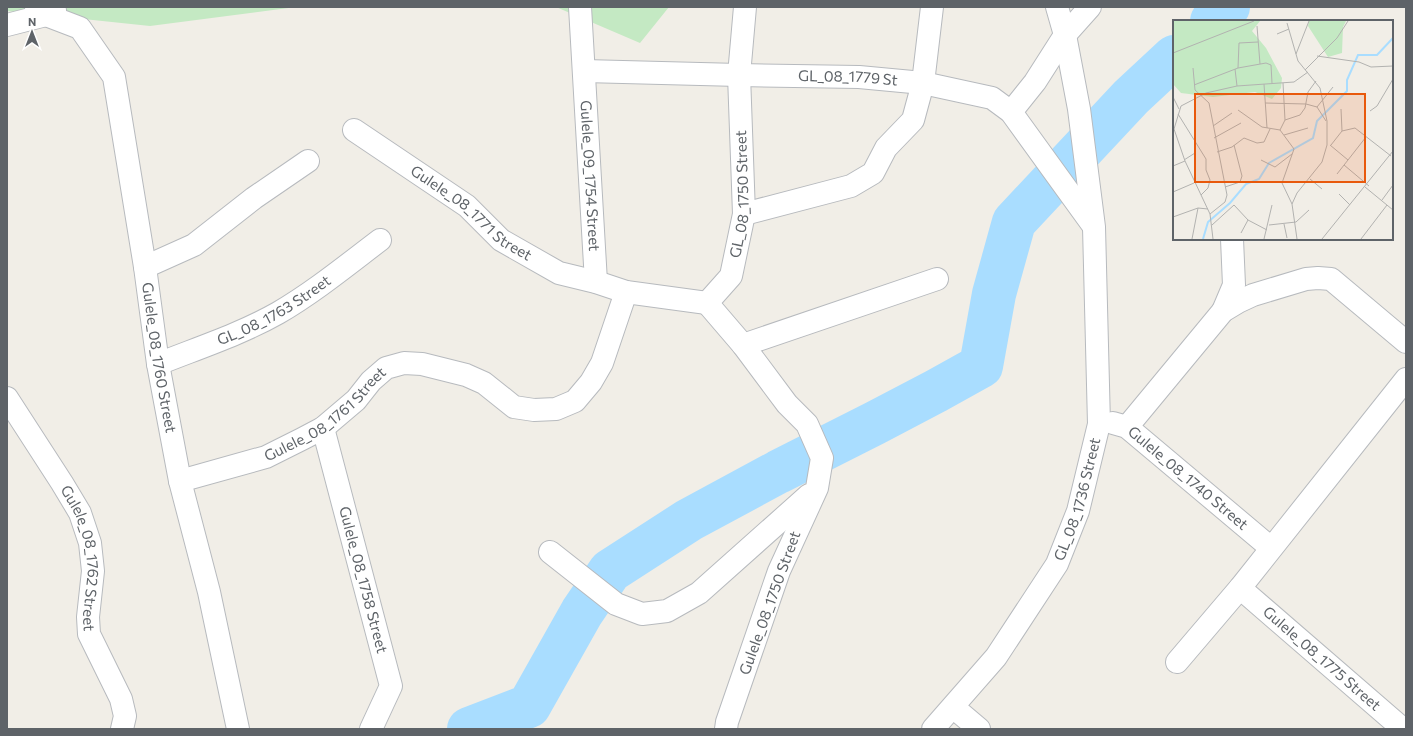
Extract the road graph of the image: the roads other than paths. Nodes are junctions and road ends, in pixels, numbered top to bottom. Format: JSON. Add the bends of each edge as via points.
{"nodes":[{"id":1,"x":580,"y":7,"type":"edge"},
{"id":2,"x":745,"y":7,"type":"edge"},
{"id":3,"x":932,"y":7,"type":"edge"},
{"id":4,"x":1057,"y":7,"type":"edge"},
{"id":5,"x":1090,"y":7,"type":"edge"},
{"id":6,"x":48,"y":10,"type":"edge"},
{"id":7,"x":7,"y":25,"type":"edge"},
{"id":8,"x":1065,"y":35,"type":"junction"},
{"id":9,"x":584,"y":71,"type":"junction"},
{"id":10,"x":739,"y":75,"type":"junction"},
{"id":11,"x":923,"y":83,"type":"junction"},
{"id":12,"x":1011,"y":112,"type":"junction"},
{"id":13,"x":354,"y":130,"type":"dead end"},
{"id":14,"x":308,"y":161,"type":"dead end"},
{"id":15,"x":744,"y":214,"type":"junction"},
{"id":16,"x":1094,"y":227,"type":"junction"},
{"id":17,"x":380,"y":240,"type":"dead end"},
{"id":18,"x":1232,"y":240,"type":"edge"},
{"id":19,"x":144,"y":268,"type":"junction"},
{"id":20,"x":937,"y":279,"type":"dead end"},
{"id":21,"x":596,"y":282,"type":"junction"},
{"id":22,"x":626,"y":292,"type":"junction"},
{"id":23,"x":707,"y":303,"type":"junction"},
{"id":24,"x":1223,"y":311,"type":"junction"},
{"id":25,"x":1406,"y":342,"type":"edge"},
{"id":26,"x":743,"y":345,"type":"junction"},
{"id":27,"x":158,"y":364,"type":"junction"},
{"id":28,"x":1406,"y":379,"type":"edge"},
{"id":29,"x":7,"y":398,"type":"edge"},
{"id":30,"x":1099,"y":424,"type":"junction"},
{"id":31,"x":1127,"y":427,"type":"junction"},
{"id":32,"x":323,"y":428,"type":"junction"},
{"id":33,"x":180,"y":481,"type":"junction"},
{"id":34,"x":817,"y":488,"type":"junction"},
{"id":35,"x":1271,"y":548,"type":"junction"},
{"id":36,"x":550,"y":552,"type":"dead end"},
{"id":37,"x":1240,"y":588,"type":"junction"},
{"id":38,"x":1177,"y":662,"type":"dead end"},
{"id":39,"x":953,"y":707,"type":"junction"},
{"id":40,"x":122,"y":729,"type":"edge"},
{"id":41,"x":238,"y":729,"type":"edge"},
{"id":42,"x":371,"y":729,"type":"edge"},
{"id":43,"x":726,"y":729,"type":"edge"},
{"id":44,"x":933,"y":729,"type":"edge"},
{"id":45,"x":979,"y":729,"type":"edge"},
{"id":46,"x":1403,"y":729,"type":"edge"}],
"edges":[{"from":1,"to":9,"type":"street","name":"Gulele_09_1754 Street"},
{"from":2,"to":10,"type":"street","name":"GL_08_1750 Street"},
{"from":3,"to":11,"type":"street"},
{"from":4,"to":8,"type":"street","name":"GL_08_1736 Street"},
{"from":5,"to":8,"type":"street"},
{"from":6,"to":7,"type":"street"},
{"from":6,"to":19,"type":"street","name":"Gulele_08_1760 Street","via":[[80,28],[114,78]]},
{"from":8,"to":12,"type":"street","via":[[1035,82]]},
{"from":8,"to":16,"type":"street","name":"GL_08_1736 Street","via":[[1079,110]]},
{"from":9,"to":10,"type":"street","name":"GL_08_1779 St"},
{"from":9,"to":21,"type":"street","name":"Gulele_09_1754 Street"},
{"from":10,"to":11,"type":"street","name":"GL_08_1779 St","via":[[859,77]]},
{"from":10,"to":15,"type":"street","name":"GL_08_1750 Street"},
{"from":11,"to":12,"type":"street","name":"GL_08_1779 St","via":[[992,98]]},
{"from":11,"to":15,"type":"street","via":[[913,120],[886,148],[873,173],[851,186]]},
{"from":12,"to":16,"type":"street","name":"GL_08_1779 St"},
{"from":13,"to":21,"type":"street","name":"Gulele_08_1771 Street","via":[[467,206],[501,240],[559,273]]},
{"from":14,"to":19,"type":"street","via":[[254,198],[194,245]]},
{"from":15,"to":23,"type":"street","name":"GL_08_1750 Street","via":[[731,276]]},
{"from":16,"to":30,"type":"street","name":"GL_08_1736 Street"},
{"from":17,"to":27,"type":"street","name":"GL_08_1763 Street","via":[[278,313],[222,340]]},
{"from":18,"to":24,"type":"street","via":[[1234,284]]},
{"from":19,"to":27,"type":"street","name":"Gulele_08_1760 Street"},
{"from":20,"to":26,"type":"street"},
{"from":21,"to":22,"type":"street","name":"Gulele_08_1771 Street"},
{"from":22,"to":23,"type":"street","name":"Gulele_08_1771 Street"},
{"from":22,"to":32,"type":"street","name":"Gulele_08_1761 Street","via":[[602,363],[576,401],[556,409],[534,410],[514,407],[484,383],[466,375],[422,364],[404,363],[386,368],[371,381],[356,400]]},
{"from":23,"to":26,"type":"street","name":"Gulele_08_1750 Street"},
{"from":24,"to":25,"type":"street","via":[[1253,295],[1306,279],[1331,279]]},
{"from":24,"to":31,"type":"street"},
{"from":26,"to":34,"type":"street","name":"Gulele_08_1750 Street","via":[[787,404],[807,424],[822,458]]},
{"from":27,"to":33,"type":"street","name":"Gulele_08_1760 Street"},
{"from":28,"to":35,"type":"street"},
{"from":29,"to":40,"type":"street","name":"Gulele_08_1762 Street","via":[[80,513],[90,543],[93,571],[88,617],[89,634],[121,699],[125,716]]},
{"from":30,"to":31,"type":"street","name":"Gulele_08_1740 Street","via":[[1115,423]]},
{"from":30,"to":39,"type":"street","name":"GL_08_1736 Street","via":[[1078,511],[1057,564],[996,657]]},
{"from":31,"to":35,"type":"street","name":"Gulele_08_1740 Street"},
{"from":32,"to":33,"type":"street","name":"Gulele_08_1761 Street","via":[[266,457]]},
{"from":32,"to":42,"type":"street","name":"Gulele_08_1758 Street","via":[[391,686]]},
{"from":33,"to":41,"type":"street","name":"Gulele_08_1760 Street","via":[[209,592]]},
{"from":34,"to":36,"type":"street","via":[[699,593],[667,612],[642,614],[616,604]]},
{"from":34,"to":43,"type":"street","name":"Gulele_08_1750 Street","via":[[779,571]]},
{"from":35,"to":37,"type":"street"},
{"from":37,"to":38,"type":"street"},
{"from":37,"to":46,"type":"street","name":"Gulele_08_1775 Street"},
{"from":39,"to":44,"type":"street","name":"GL_08_1736 Street"},
{"from":39,"to":45,"type":"street"}]}
